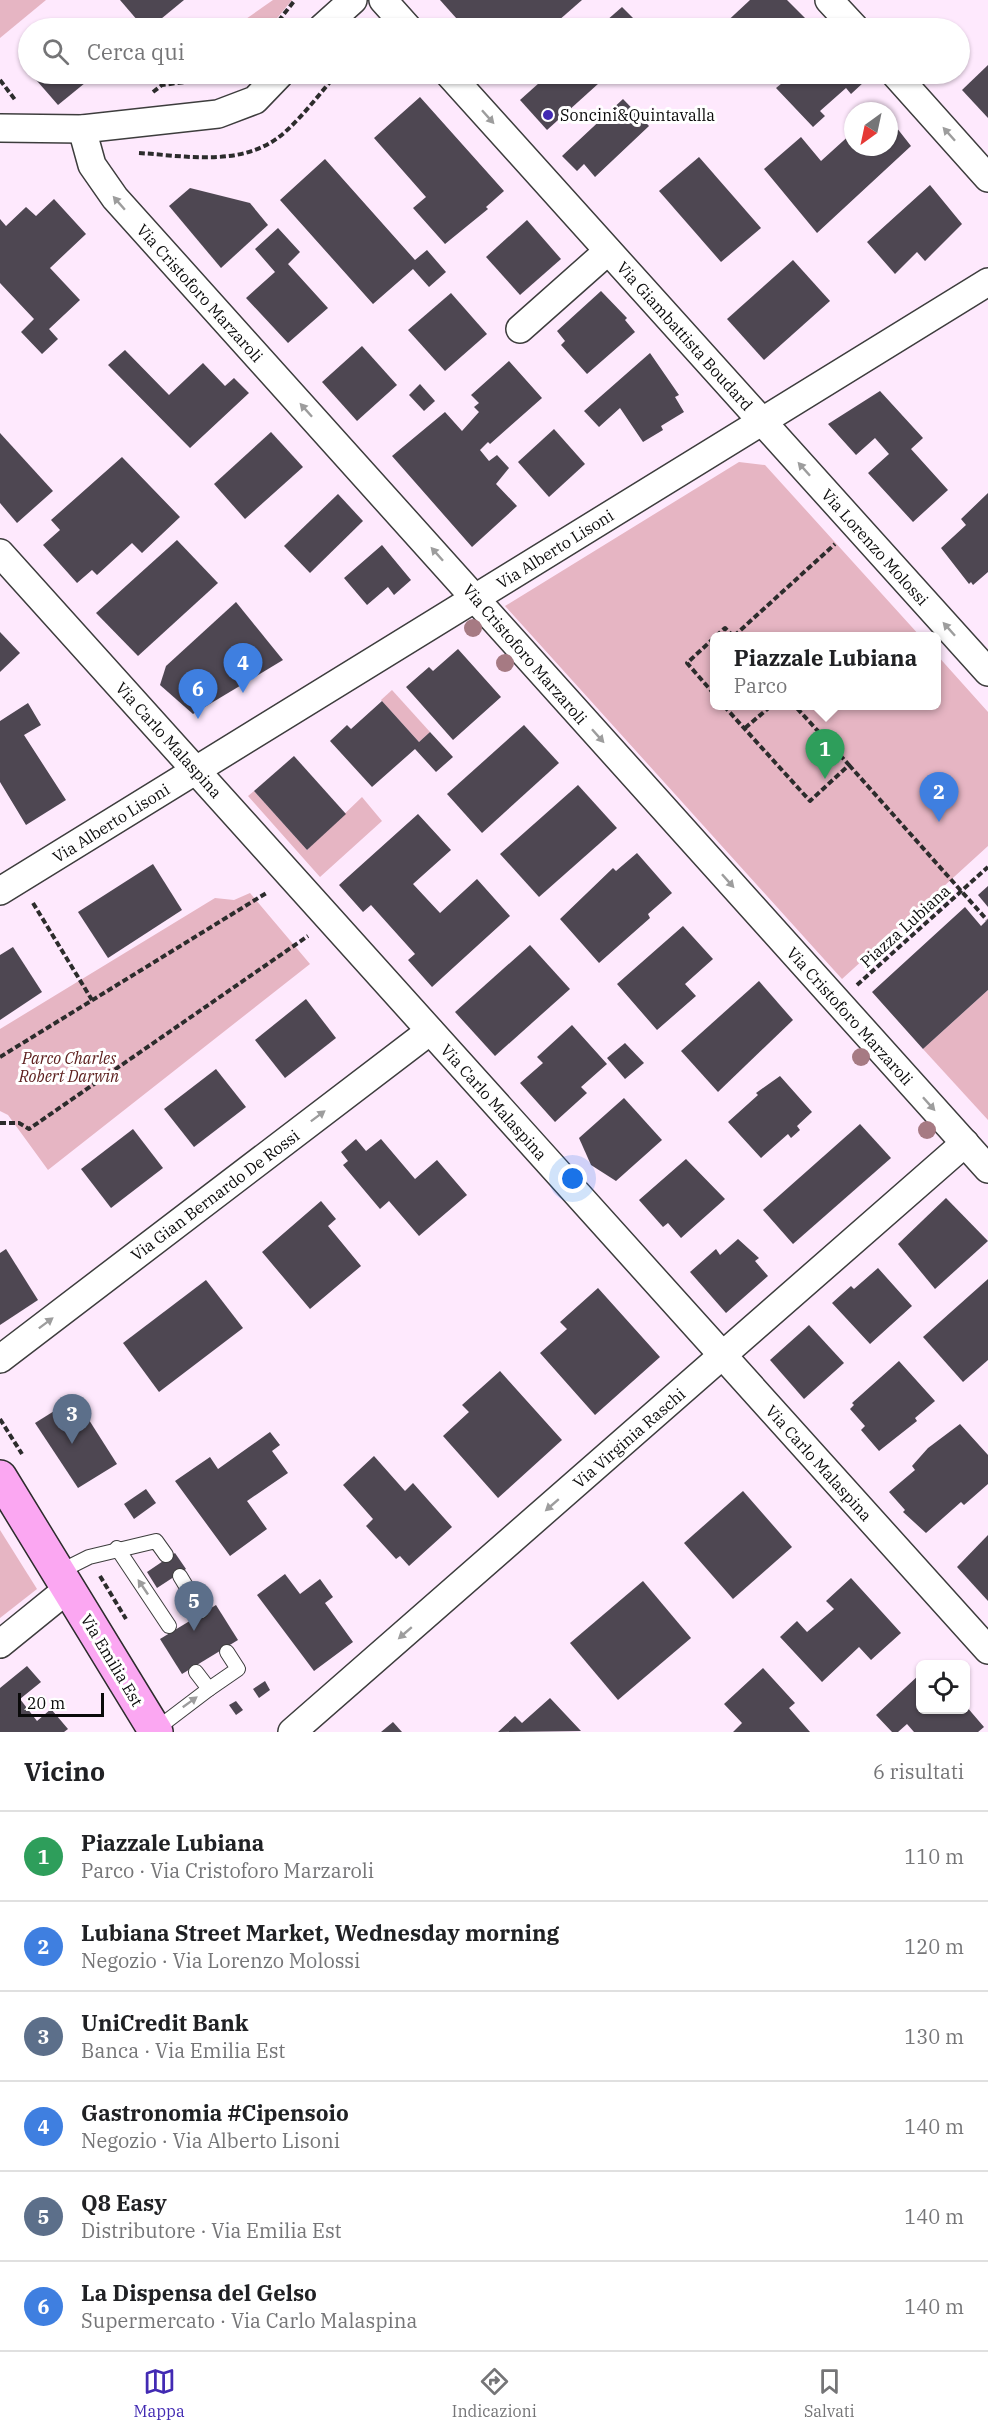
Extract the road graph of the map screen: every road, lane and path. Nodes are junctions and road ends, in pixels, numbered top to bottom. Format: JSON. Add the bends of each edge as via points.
{"nodes":[{"id":1,"x":295,"y":0,"type":"edge"},
{"id":2,"x":353,"y":0,"type":"edge"},
{"id":3,"x":383,"y":0,"type":"edge"},
{"id":4,"x":829,"y":0,"type":"edge"},
{"id":5,"x":281,"y":18,"type":"edge"},
{"id":6,"x":333,"y":18,"type":"edge"},
{"id":7,"x":399,"y":18,"type":"edge"},
{"id":8,"x":846,"y":18,"type":"edge"},
{"id":9,"x":0,"y":80,"type":"edge"},
{"id":10,"x":270,"y":84,"type":"edge"},
{"id":11,"x":458,"y":84,"type":"edge"},
{"id":12,"x":904,"y":84,"type":"edge"},
{"id":13,"x":20,"y":106,"type":"dead end"},
{"id":14,"x":0,"y":128,"type":"edge"},
{"id":15,"x":82,"y":129,"type":"junction"},
{"id":16,"x":988,"y":178,"type":"edge"},
{"id":17,"x":608,"y":251,"type":"junction"},
{"id":18,"x":988,"y":282,"type":"edge"},
{"id":19,"x":520,"y":329,"type":"dead end"},
{"id":20,"x":762,"y":422,"type":"junction"},
{"id":21,"x":856,"y":526,"type":"junction"},
{"id":22,"x":0,"y":553,"type":"edge"},
{"id":23,"x":475,"y":598,"type":"junction"},
{"id":24,"x":737,"y":632,"type":"edge"},
{"id":25,"x":710,"y":642,"type":"edge"},
{"id":26,"x":988,"y":672,"type":"edge"},
{"id":27,"x":710,"y":689,"type":"edge"},
{"id":28,"x":729,"y":710,"type":"edge"},
{"id":29,"x":765,"y":710,"type":"edge"},
{"id":30,"x":800,"y":710,"type":"edge"},
{"id":31,"x":745,"y":728,"type":"junction"},
{"id":32,"x":849,"y":765,"type":"junction"},
{"id":33,"x":196,"y":770,"type":"junction"},
{"id":34,"x":988,"y":867,"type":"edge"},
{"id":35,"x":292,"y":877,"type":"junction"},
{"id":36,"x":9,"y":885,"type":"edge"},
{"id":37,"x":961,"y":891,"type":"junction"},
{"id":38,"x":330,"y":920,"type":"junction"},
{"id":39,"x":987,"y":920,"type":"edge"},
{"id":40,"x":92,"y":1000,"type":"junction"},
{"id":41,"x":838,"y":1002,"type":"junction"},
{"id":42,"x":430,"y":1031,"type":"junction"},
{"id":43,"x":0,"y":1057,"type":"edge"},
{"id":44,"x":0,"y":1123,"type":"edge"},
{"id":45,"x":965,"y":1143,"type":"junction"},
{"id":46,"x":988,"y":1169,"type":"edge"},
{"id":47,"x":723,"y":1356,"type":"junction"},
{"id":48,"x":0,"y":1359,"type":"edge"},
{"id":49,"x":0,"y":1476,"type":"edge"},
{"id":50,"x":117,"y":1548,"type":"junction"},
{"id":51,"x":166,"y":1555,"type":"dead end"},
{"id":52,"x":180,"y":1576,"type":"dead end"},
{"id":53,"x":64,"y":1580,"type":"junction"},
{"id":54,"x":201,"y":1611,"type":"dead end"},
{"id":55,"x":169,"y":1626,"type":"dead end"},
{"id":56,"x":0,"y":1644,"type":"edge"},
{"id":57,"x":988,"y":1650,"type":"edge"},
{"id":58,"x":227,"y":1652,"type":"dead end"},
{"id":59,"x":196,"y":1671,"type":"dead end"},
{"id":60,"x":209,"y":1689,"type":"junction"},
{"id":61,"x":156,"y":1731,"type":"edge"},
{"id":62,"x":292,"y":1732,"type":"edge"}],
"edges":[{"from":1,"to":5,"type":"path"},
{"from":2,"to":6,"type":"street"},
{"from":3,"to":7,"type":"street"},
{"from":4,"to":8,"type":"street"},
{"from":9,"to":13,"type":"path"},
{"from":10,"to":15,"type":"street","via":[[255,100],[218,114]]},
{"from":11,"to":17,"type":"street","name":"Via Giambattista Boudard","one_way":true},
{"from":16,"to":12,"type":"street","one_way":true},
{"from":14,"to":15,"type":"street"},
{"from":23,"to":15,"type":"street","name":"Via Cristoforo Marzaroli","one_way":true,"via":[[115,198],[92,165]]},
{"from":17,"to":19,"type":"street","name":"Via Giambattista Boudard"},
{"from":17,"to":20,"type":"street","name":"Via Giambattista Boudard"},
{"from":18,"to":20,"type":"street","name":"Via Alberto Lisoni"},
{"from":21,"to":20,"type":"street","name":"Via Lorenzo Molossi","one_way":true},
{"from":20,"to":23,"type":"street","name":"Via Alberto Lisoni"},
{"from":21,"to":24,"type":"path"},
{"from":26,"to":21,"type":"street","name":"Via Lorenzo Molossi","one_way":true},
{"from":22,"to":33,"type":"street","name":"Via Carlo Malaspina"},
{"from":23,"to":33,"type":"street","name":"Via Alberto Lisoni"},
{"from":23,"to":41,"type":"street","name":"Via Cristoforo Marzaroli","one_way":true},
{"from":25,"to":27,"type":"path","via":[[687,663]]},
{"from":28,"to":31,"type":"path"},
{"from":29,"to":31,"type":"path"},
{"from":30,"to":32,"type":"path"},
{"from":31,"to":32,"type":"path","via":[[810,801]]},
{"from":32,"to":37,"type":"path"},
{"from":33,"to":35,"type":"street","name":"Via Carlo Malaspina"},
{"from":33,"to":36,"type":"street","name":"Via Alberto Lisoni"},
{"from":34,"to":37,"type":"path","name":"Piazza Lubiana"},
{"from":35,"to":38,"type":"street","name":"Via Carlo Malaspina"},
{"from":35,"to":40,"type":"path"},
{"from":36,"to":40,"type":"path"},
{"from":37,"to":39,"type":"path"},
{"from":37,"to":41,"type":"path","name":"Piazza Lubiana"},
{"from":38,"to":42,"type":"street","name":"Via Carlo Malaspina"},
{"from":38,"to":44,"type":"path","via":[[29,1129],[20,1123]]},
{"from":40,"to":43,"type":"path"},
{"from":41,"to":45,"type":"street","name":"Via Cristoforo Marzaroli","one_way":true},
{"from":42,"to":47,"type":"street","name":"Via Carlo Malaspina"},
{"from":48,"to":42,"type":"street","name":"Via Gian Bernardo De Rossi","one_way":true},
{"from":45,"to":46,"type":"street","name":"Via Cristoforo Marzaroli"},
{"from":45,"to":47,"type":"street","name":"Via Virginia Raschi"},
{"from":47,"to":57,"type":"street","name":"Via Carlo Malaspina"},
{"from":47,"to":62,"type":"street","name":"Via Virginia Raschi","one_way":true},
{"from":49,"to":53,"type":"main road","name":"Via Emilia Est"},
{"from":50,"to":51,"type":"lane","via":[[156,1541]]},
{"from":50,"to":53,"type":"lane","via":[[88,1557]]},
{"from":55,"to":50,"type":"lane","one_way":true},
{"from":52,"to":54,"type":"lane"},
{"from":53,"to":56,"type":"street"},
{"from":53,"to":61,"type":"main road","name":"Via Emilia Est"},
{"from":58,"to":60,"type":"lane","via":[[238,1669]]},
{"from":59,"to":60,"type":"lane"},
{"from":61,"to":60,"type":"lane","one_way":true}]}
